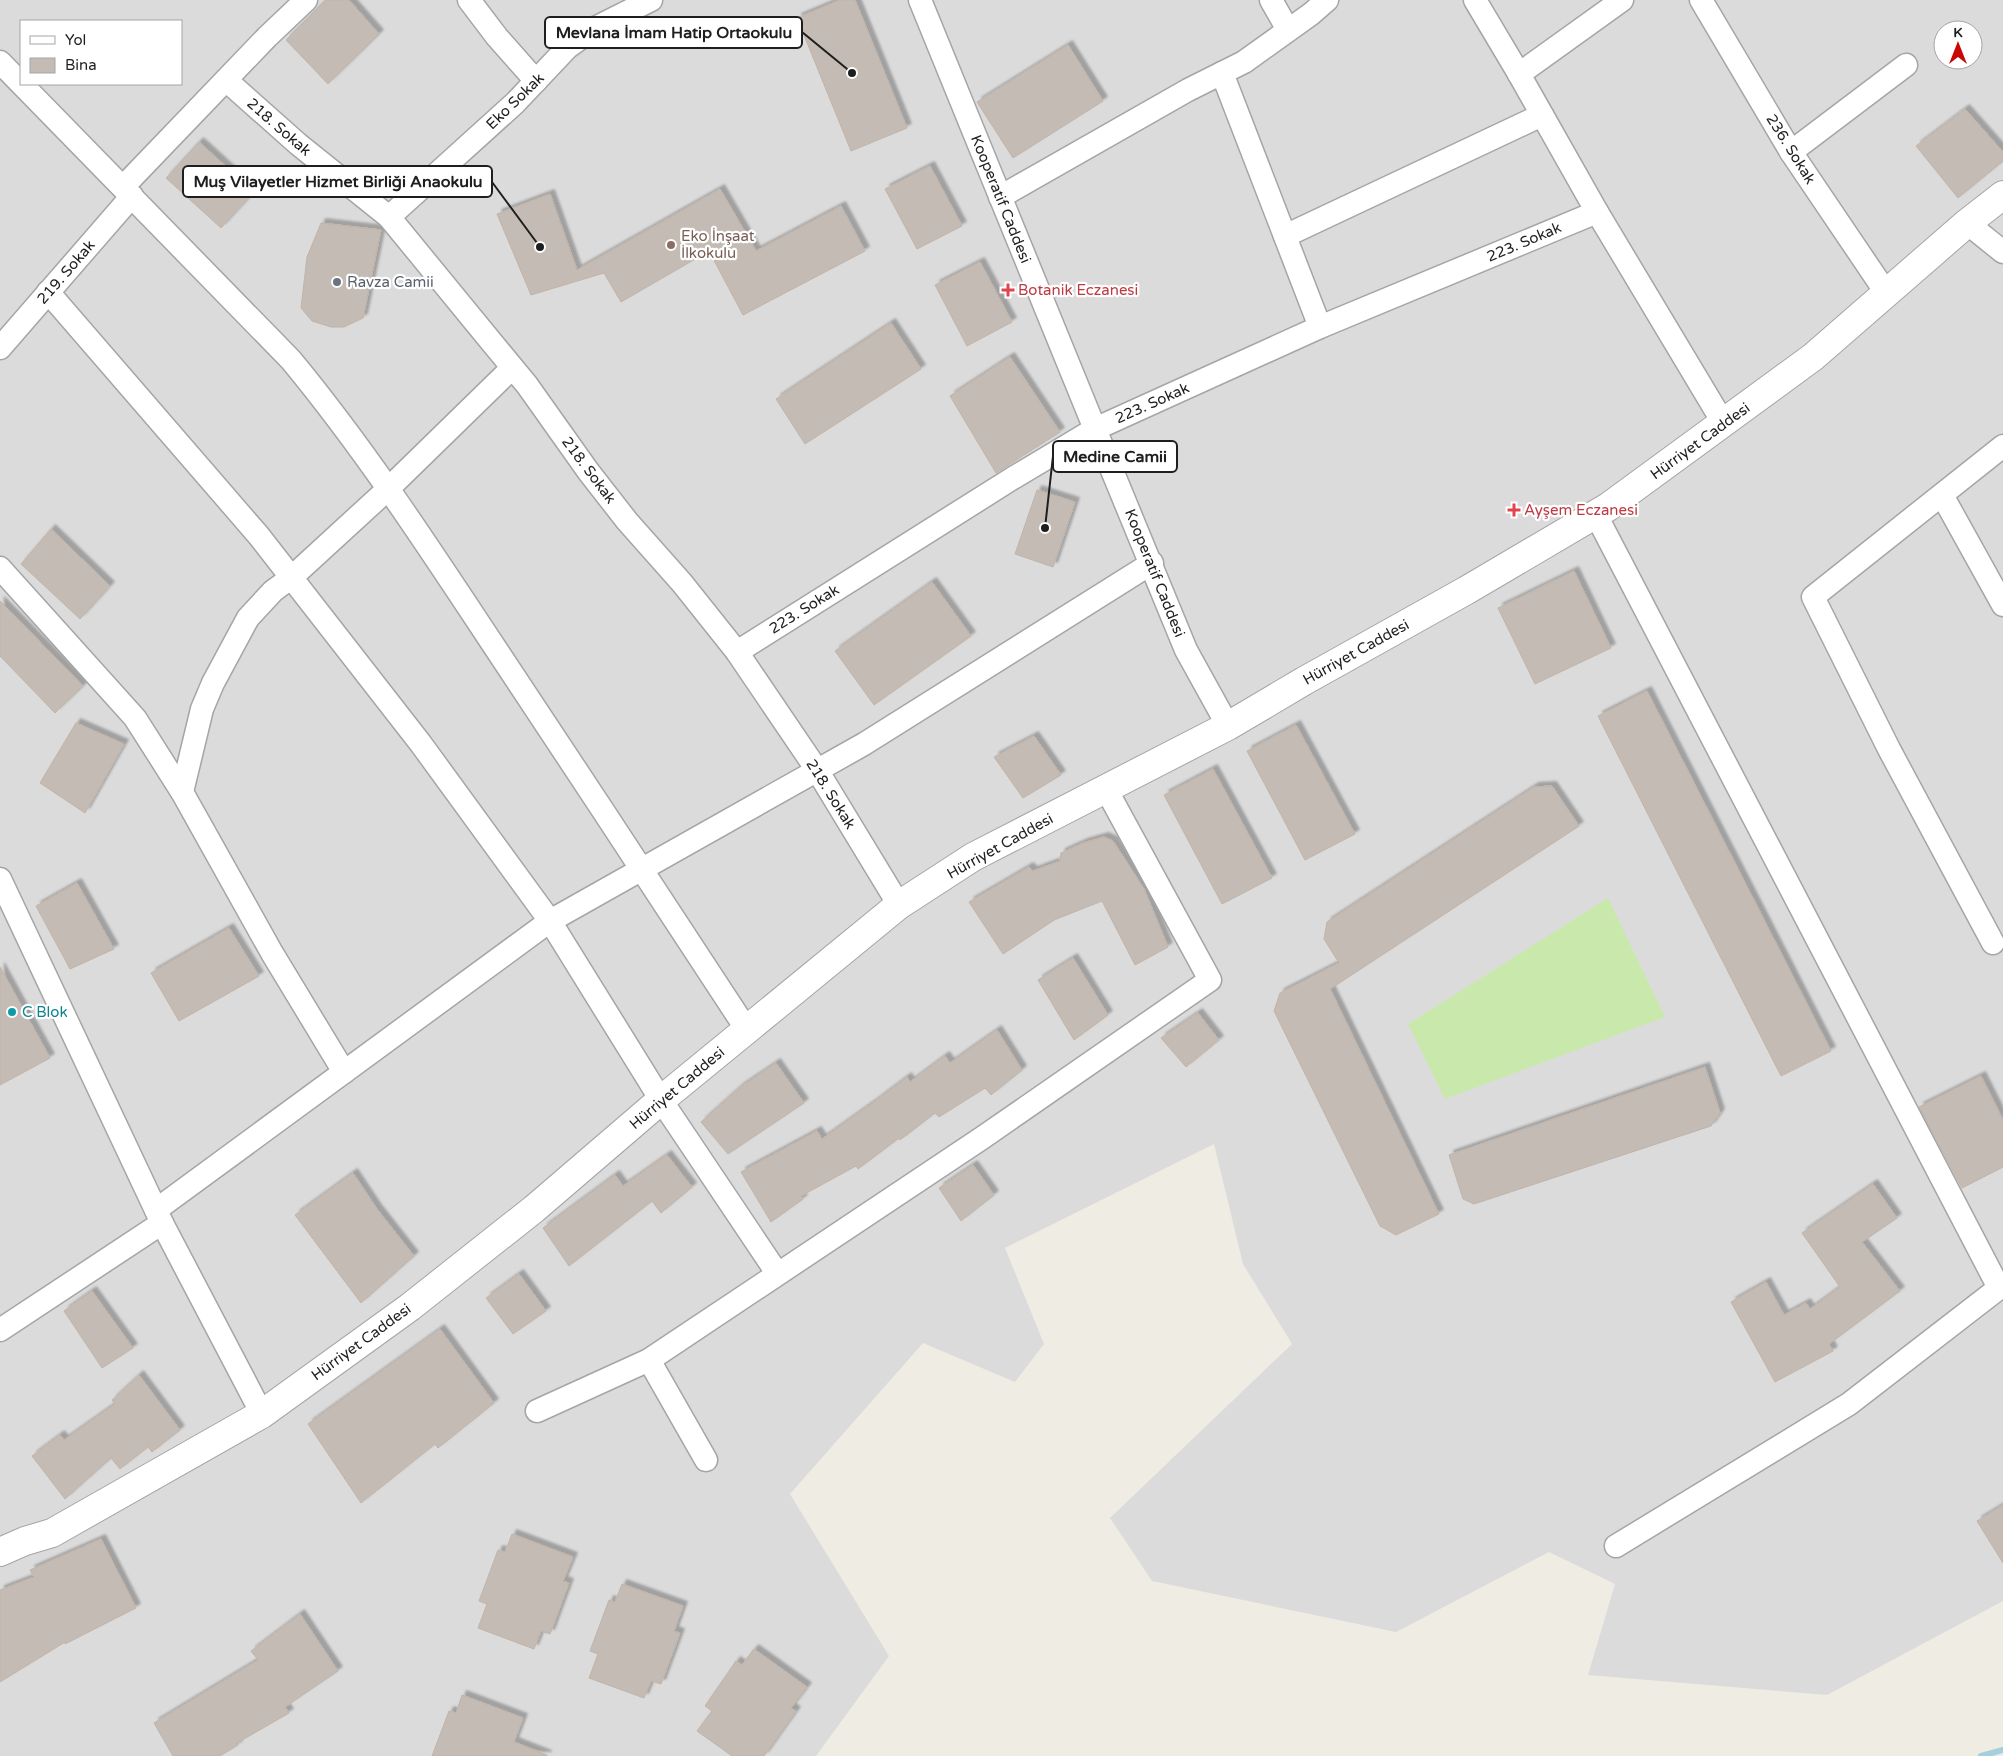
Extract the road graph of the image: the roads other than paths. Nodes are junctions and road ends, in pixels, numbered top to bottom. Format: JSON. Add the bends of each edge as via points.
{"nodes":[{"id":1,"x":306,"y":0,"type":"edge"},
{"id":2,"x":469,"y":0,"type":"edge"},
{"id":3,"x":651,"y":0,"type":"edge"},
{"id":4,"x":920,"y":0,"type":"edge"},
{"id":5,"x":1271,"y":0,"type":"edge"},
{"id":6,"x":1327,"y":0,"type":"edge"},
{"id":7,"x":1475,"y":0,"type":"edge"},
{"id":8,"x":1622,"y":0,"type":"edge"},
{"id":9,"x":1701,"y":0,"type":"edge"},
{"id":10,"x":1288,"y":30,"type":"junction"},
{"id":11,"x":0,"y":62,"type":"edge"},
{"id":12,"x":1906,"y":65,"type":"dead end"},
{"id":13,"x":1222,"y":73,"type":"junction"},
{"id":14,"x":1519,"y":74,"type":"junction"},
{"id":15,"x":226,"y":80,"type":"junction"},
{"id":16,"x":536,"y":81,"type":"junction"},
{"id":17,"x":20,"y":82,"type":"edge"},
{"id":18,"x":22,"y":85,"type":"edge"},
{"id":19,"x":1542,"y":114,"type":"junction"},
{"id":20,"x":1791,"y":152,"type":"junction"},
{"id":21,"x":127,"y":192,"type":"junction"},
{"id":22,"x":2003,"y":196,"type":"edge"},
{"id":23,"x":1000,"y":197,"type":"junction"},
{"id":24,"x":1597,"y":212,"type":"junction"},
{"id":25,"x":389,"y":217,"type":"junction"},
{"id":26,"x":1967,"y":223,"type":"junction"},
{"id":27,"x":1285,"y":236,"type":"junction"},
{"id":28,"x":2003,"y":252,"type":"edge"},
{"id":29,"x":48,"y":292,"type":"junction"},
{"id":30,"x":1887,"y":294,"type":"junction"},
{"id":31,"x":1320,"y":327,"type":"junction"},
{"id":32,"x":0,"y":348,"type":"edge"},
{"id":33,"x":512,"y":368,"type":"junction"},
{"id":34,"x":1724,"y":424,"type":"junction"},
{"id":35,"x":1094,"y":430,"type":"junction"},
{"id":36,"x":2000,"y":454,"type":"edge"},
{"id":37,"x":389,"y":488,"type":"junction"},
{"id":38,"x":1942,"y":495,"type":"junction"},
{"id":39,"x":1596,"y":515,"type":"junction"},
{"id":40,"x":1152,"y":563,"type":"junction"},
{"id":41,"x":0,"y":568,"type":"edge"},
{"id":42,"x":292,"y":577,"type":"junction"},
{"id":43,"x":2003,"y":605,"type":"edge"},
{"id":44,"x":737,"y":652,"type":"junction"},
{"id":45,"x":1228,"y":726,"type":"junction"},
{"id":46,"x":817,"y":770,"type":"junction"},
{"id":47,"x":1106,"y":789,"type":"junction"},
{"id":48,"x":182,"y":792,"type":"junction"},
{"id":49,"x":642,"y":868,"type":"junction"},
{"id":50,"x":0,"y":879,"type":"edge"},
{"id":51,"x":900,"y":905,"type":"junction"},
{"id":52,"x":550,"y":921,"type":"junction"},
{"id":53,"x":1992,"y":943,"type":"dead end"},
{"id":54,"x":747,"y":1030,"type":"junction"},
{"id":55,"x":344,"y":1072,"type":"junction"},
{"id":56,"x":661,"y":1100,"type":"junction"},
{"id":57,"x":159,"y":1217,"type":"junction"},
{"id":58,"x":777,"y":1274,"type":"junction"},
{"id":59,"x":2001,"y":1287,"type":"edge"},
{"id":60,"x":0,"y":1330,"type":"edge"},
{"id":61,"x":649,"y":1360,"type":"junction"},
{"id":62,"x":537,"y":1411,"type":"dead end"},
{"id":63,"x":262,"y":1414,"type":"junction"},
{"id":64,"x":706,"y":1460,"type":"dead end"},
{"id":65,"x":1616,"y":1546,"type":"dead end"},
{"id":66,"x":0,"y":1552,"type":"edge"}],
"edges":[{"from":1,"to":15,"type":"street","name":"219. Sokak"},
{"from":2,"to":16,"type":"street"},
{"from":3,"to":16,"type":"street","name":"Eko Sokak","via":[[593,29],[568,47]]},
{"from":4,"to":23,"type":"street","name":"Kooperatif Caddesi"},
{"from":5,"to":10,"type":"street"},
{"from":6,"to":10,"type":"street"},
{"from":7,"to":14,"type":"street"},
{"from":8,"to":14,"type":"street"},
{"from":9,"to":20,"type":"street","name":"236. Sokak"},
{"from":10,"to":13,"type":"street","via":[[1244,62]]},
{"from":11,"to":17,"type":"street"},
{"from":12,"to":20,"type":"street"},
{"from":13,"to":23,"type":"street"},
{"from":13,"to":27,"type":"street"},
{"from":14,"to":19,"type":"street"},
{"from":15,"to":21,"type":"street","name":"219. Sokak"},
{"from":15,"to":25,"type":"street","name":"218. Sokak","via":[[298,144]]},
{"from":16,"to":25,"type":"street","name":"Eko Sokak"},
{"from":18,"to":21,"type":"street"},
{"from":19,"to":24,"type":"street"},
{"from":19,"to":27,"type":"street"},
{"from":20,"to":30,"type":"street","name":"236. Sokak"},
{"from":21,"to":29,"type":"street","name":"219. Sokak"},
{"from":21,"to":37,"type":"street","via":[[292,360]]},
{"from":22,"to":26,"type":"street","name":"Hürriyet Caddesi"},
{"from":23,"to":35,"type":"street","name":"Kooperatif Caddesi"},
{"from":24,"to":31,"type":"street","name":"223. Sokak"},
{"from":24,"to":34,"type":"street"},
{"from":25,"to":33,"type":"street","name":"218. Sokak"},
{"from":26,"to":28,"type":"street"},
{"from":26,"to":30,"type":"street","name":"Hürriyet Caddesi"},
{"from":27,"to":31,"type":"street"},
{"from":29,"to":32,"type":"street","name":"219. Sokak"},
{"from":29,"to":42,"type":"street"},
{"from":30,"to":34,"type":"street","name":"Hürriyet Caddesi","via":[[1813,357]]},
{"from":31,"to":35,"type":"street","name":"223. Sokak"},
{"from":33,"to":37,"type":"street"},
{"from":33,"to":44,"type":"street","name":"218. Sokak","via":[[627,521]]},
{"from":34,"to":39,"type":"street","name":"Hürriyet Caddesi"},
{"from":35,"to":40,"type":"street","name":"Kooperatif Caddesi"},
{"from":35,"to":44,"type":"street","name":"223. Sokak"},
{"from":36,"to":38,"type":"street"},
{"from":37,"to":42,"type":"street"},
{"from":37,"to":49,"type":"street"},
{"from":38,"to":43,"type":"street"},
{"from":38,"to":53,"type":"street","via":[[1813,598],[1888,749]]},
{"from":39,"to":45,"type":"street","name":"Hürriyet Caddesi"},
{"from":39,"to":59,"type":"street"},
{"from":40,"to":45,"type":"street","name":"Kooperatif Caddesi","via":[[1186,650]]},
{"from":40,"to":46,"type":"street","via":[[864,744]]},
{"from":41,"to":48,"type":"street","via":[[135,718]]},
{"from":42,"to":48,"type":"street","via":[[273,591],[248,618],[226,657],[202,709]]},
{"from":42,"to":52,"type":"street","via":[[421,744]]},
{"from":44,"to":46,"type":"street","name":"218. Sokak"},
{"from":45,"to":47,"type":"street","name":"Hürriyet Caddesi"},
{"from":46,"to":49,"type":"street"},
{"from":46,"to":51,"type":"street","name":"218. Sokak"},
{"from":47,"to":51,"type":"street","name":"Hürriyet Caddesi","via":[[973,857]]},
{"from":47,"to":58,"type":"street","via":[[1210,980],[982,1138]]},
{"from":48,"to":55,"type":"street","via":[[272,953]]},
{"from":49,"to":52,"type":"street"},
{"from":49,"to":54,"type":"street"},
{"from":50,"to":57,"type":"street"},
{"from":51,"to":54,"type":"street","name":"Hürriyet Caddesi"},
{"from":52,"to":55,"type":"street"},
{"from":52,"to":56,"type":"street"},
{"from":54,"to":56,"type":"street","name":"Hürriyet Caddesi"},
{"from":55,"to":57,"type":"street"},
{"from":56,"to":58,"type":"street"},
{"from":56,"to":63,"type":"street","name":"Hürriyet Caddesi","via":[[534,1209],[410,1306]]},
{"from":57,"to":60,"type":"street"},
{"from":57,"to":63,"type":"street"},
{"from":58,"to":61,"type":"street"},
{"from":59,"to":65,"type":"street","via":[[1849,1404]]},
{"from":61,"to":62,"type":"street"},
{"from":61,"to":64,"type":"street"},
{"from":63,"to":66,"type":"street","name":"Hürriyet Caddesi","via":[[52,1533]]}]}
